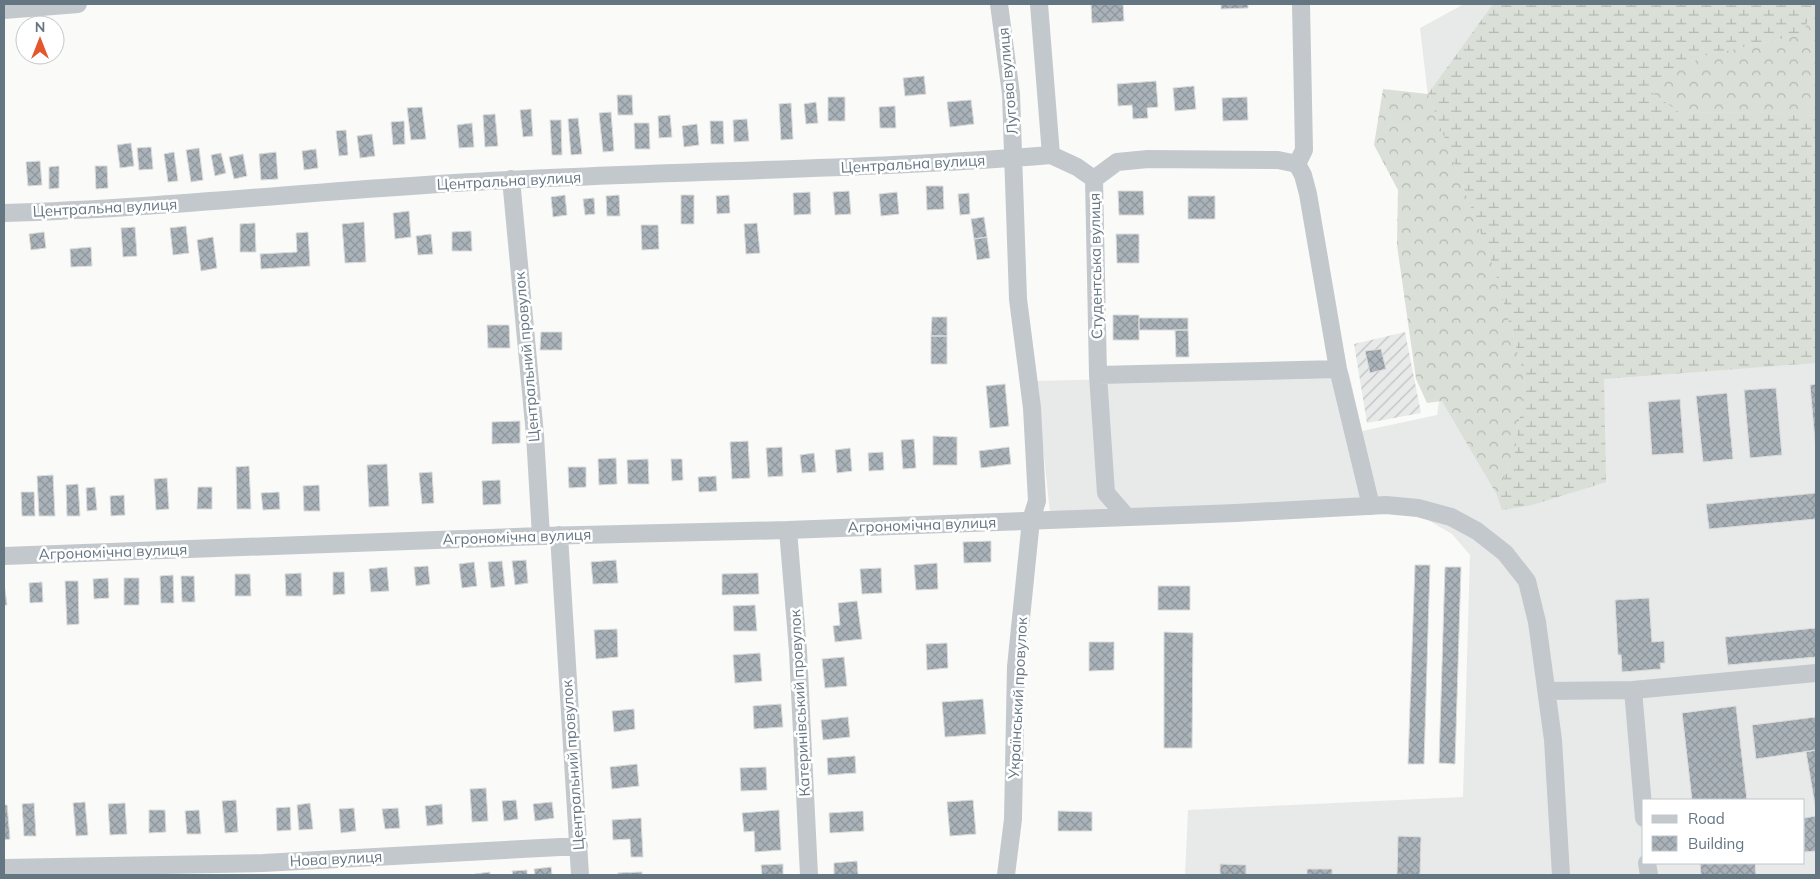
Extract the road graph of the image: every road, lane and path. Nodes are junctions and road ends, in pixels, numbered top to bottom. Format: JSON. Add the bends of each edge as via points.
{"nodes":[{"id":1,"x":78,"y":4,"type":"edge"},
{"id":2,"x":999,"y":4,"type":"edge"},
{"id":3,"x":1039,"y":4,"type":"edge"},
{"id":4,"x":1302,"y":4,"type":"edge"},
{"id":5,"x":4,"y":10,"type":"edge"},
{"id":6,"x":1051,"y":155,"type":"junction"},
{"id":7,"x":1014,"y":158,"type":"junction"},
{"id":8,"x":1297,"y":164,"type":"junction"},
{"id":9,"x":510,"y":180,"type":"junction"},
{"id":10,"x":1094,"y":180,"type":"junction"},
{"id":11,"x":4,"y":213,"type":"edge"},
{"id":12,"x":1338,"y":370,"type":"junction"},
{"id":13,"x":1098,"y":375,"type":"junction"},
{"id":14,"x":1371,"y":506,"type":"junction"},
{"id":15,"x":1126,"y":516,"type":"junction"},
{"id":16,"x":1031,"y":520,"type":"junction"},
{"id":17,"x":788,"y":530,"type":"junction"},
{"id":18,"x":550,"y":535,"type":"junction"},
{"id":19,"x":4,"y":556,"type":"edge"},
{"id":20,"x":1816,"y":673,"type":"edge"},
{"id":21,"x":1633,"y":690,"type":"junction"},
{"id":22,"x":1547,"y":691,"type":"junction"},
{"id":23,"x":1642,"y":799,"type":"edge"},
{"id":24,"x":579,"y":846,"type":"junction"},
{"id":25,"x":4,"y":868,"type":"edge"},
{"id":26,"x":580,"y":875,"type":"edge"},
{"id":27,"x":809,"y":875,"type":"edge"},
{"id":28,"x":1006,"y":875,"type":"edge"},
{"id":29,"x":1561,"y":875,"type":"edge"}],
"edges":[{"from":1,"to":5,"type":"street"},
{"from":2,"to":7,"type":"street","name":"Лугова вулиця","via":[[1011,94]]},
{"from":3,"to":6,"type":"street"},
{"from":4,"to":8,"type":"street","via":[[1304,150]]},
{"from":6,"to":7,"type":"street","name":"Центральна вулиця"},
{"from":6,"to":10,"type":"street","name":"Студентська вулиця","via":[[1077,167]]},
{"from":7,"to":9,"type":"street","name":"Центральна вулиця"},
{"from":7,"to":16,"type":"street","name":"Лугова вулиця","via":[[1018,299],[1032,408],[1037,501]]},
{"from":8,"to":10,"type":"street","via":[[1278,160],[1148,159],[1117,162]]},
{"from":8,"to":12,"type":"street","via":[[1308,194]]},
{"from":9,"to":11,"type":"street","name":"Центральна вулиця","via":[[132,208]]},
{"from":9,"to":18,"type":"street","name":"Центральний провулок","via":[[535,435]]},
{"from":10,"to":13,"type":"street","name":"Студентська вулиця"},
{"from":12,"to":13,"type":"street"},
{"from":12,"to":14,"type":"street"},
{"from":13,"to":15,"type":"street","name":"Студентська вулиця","via":[[1106,493]]},
{"from":14,"to":15,"type":"street","name":"Агрономічна вулиця"},
{"from":14,"to":22,"type":"street","name":"Агрономічна вулиця","via":[[1386,504],[1418,508],[1451,517],[1477,531],[1505,553],[1527,581],[1537,622]]},
{"from":15,"to":16,"type":"street","name":"Агрономічна вулиця"},
{"from":16,"to":17,"type":"street","name":"Агрономічна вулиця"},
{"from":16,"to":28,"type":"street","name":"Український провулок","via":[[1016,667],[1013,819]]},
{"from":17,"to":18,"type":"street","name":"Агрономічна вулиця"},
{"from":17,"to":27,"type":"street","name":"Катеринівський провулок","via":[[798,650]]},
{"from":18,"to":19,"type":"street","name":"Агрономічна вулиця"},
{"from":18,"to":24,"type":"street","name":"Центральний провулок"},
{"from":20,"to":21,"type":"street"},
{"from":21,"to":22,"type":"street"},
{"from":21,"to":23,"type":"street"},
{"from":22,"to":29,"type":"street","name":"Агрономічна вулиця"},
{"from":24,"to":25,"type":"street","name":"Нова вулиця","via":[[263,863]]},
{"from":24,"to":26,"type":"street","name":"Центральний провулок"}]}
